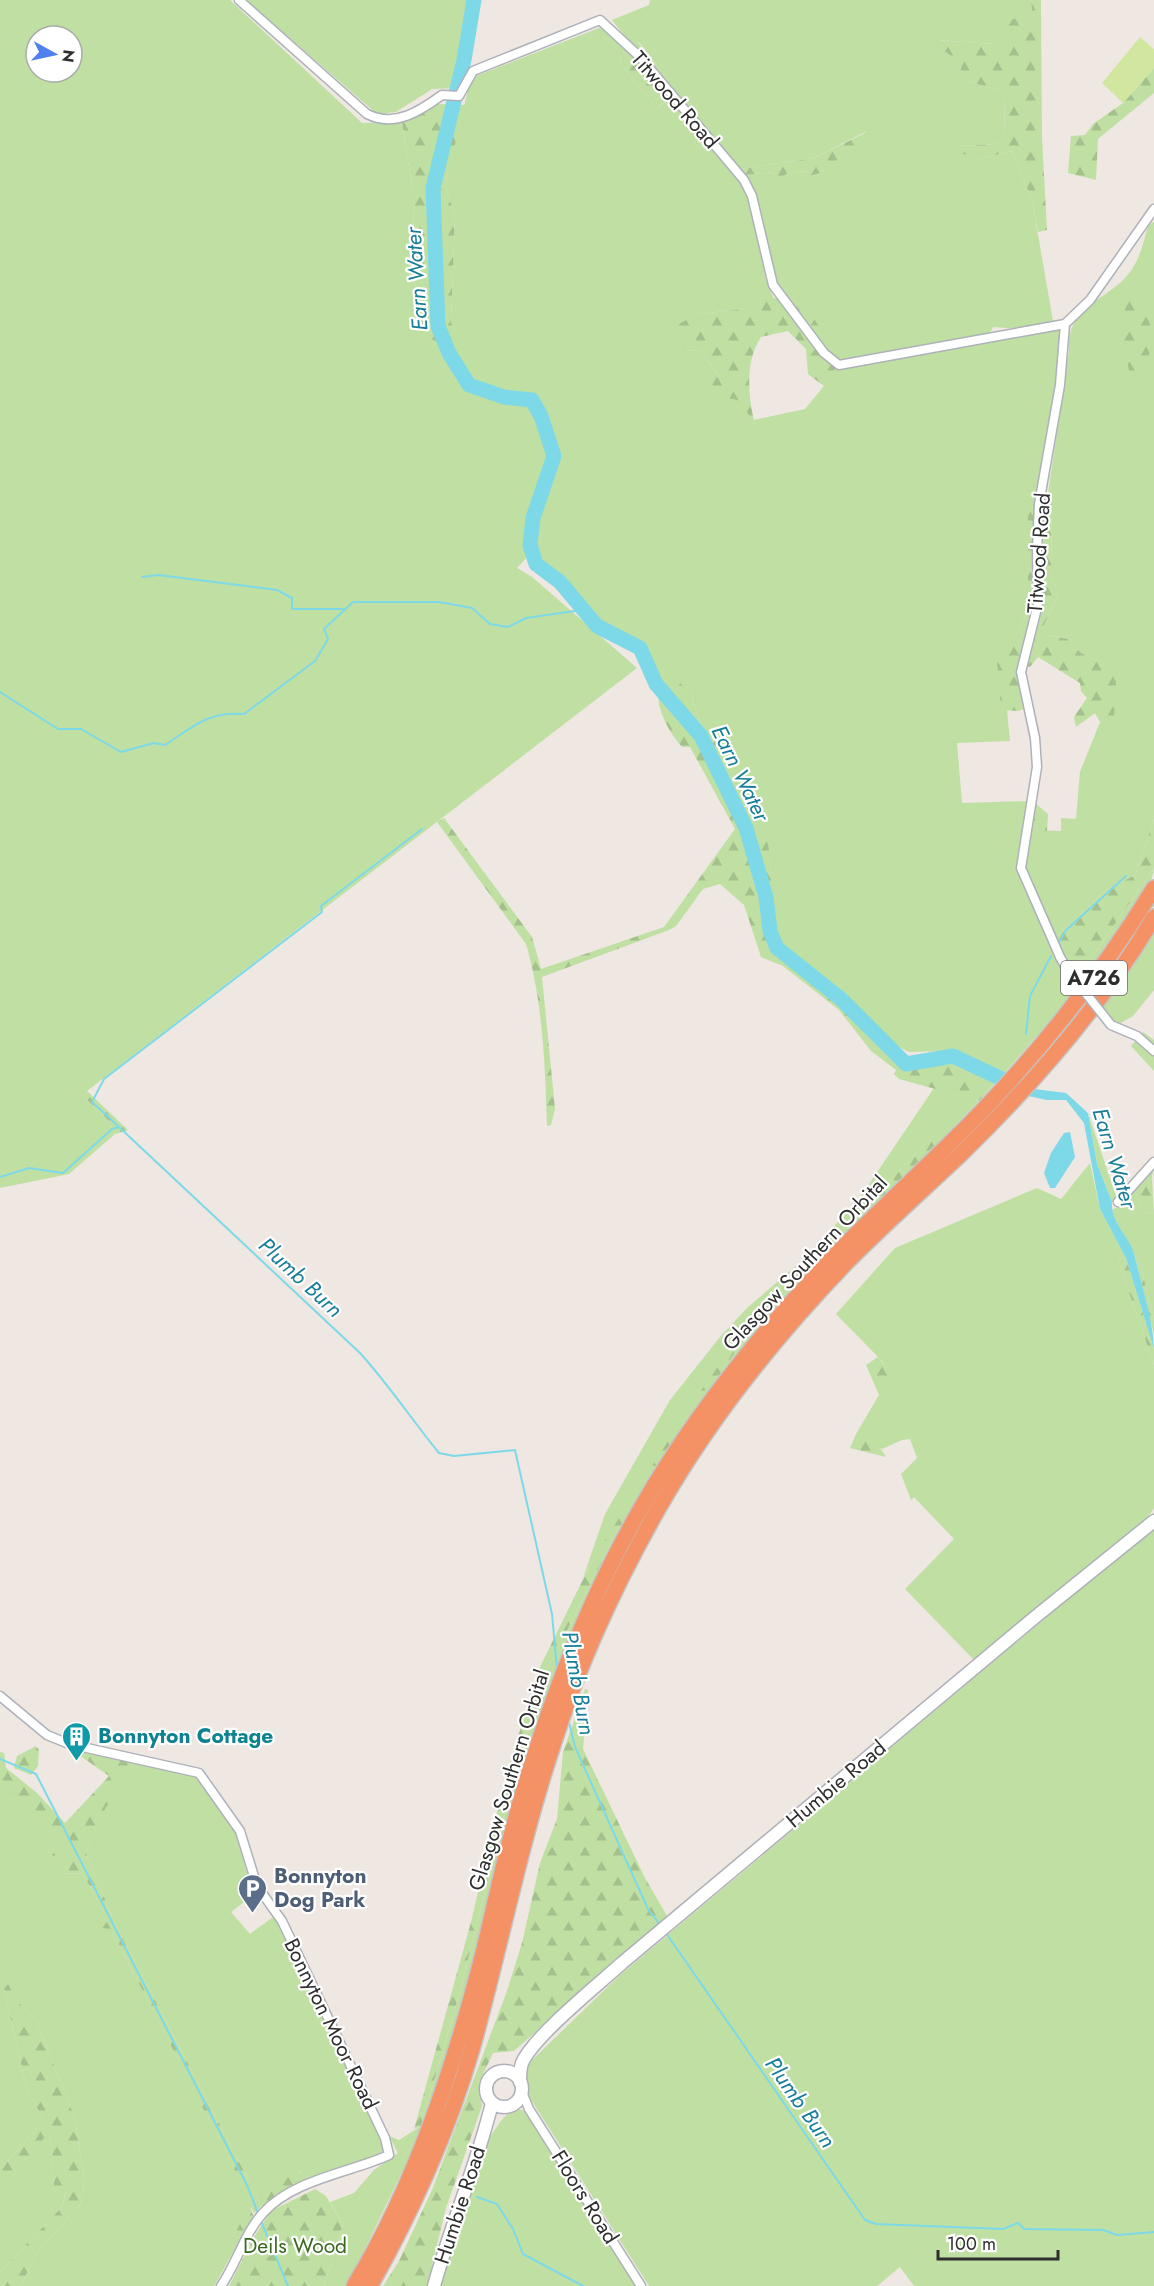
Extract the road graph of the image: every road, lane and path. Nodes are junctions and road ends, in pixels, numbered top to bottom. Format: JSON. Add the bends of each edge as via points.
{"nodes":[{"id":1,"x":239,"y":0,"type":"edge"},
{"id":2,"x":1154,"y":209,"type":"edge"},
{"id":3,"x":1065,"y":324,"type":"junction"},
{"id":4,"x":1154,"y":888,"type":"edge"},
{"id":5,"x":1154,"y":917,"type":"edge"},
{"id":6,"x":1154,"y":1051,"type":"edge"},
{"id":7,"x":1154,"y":1162,"type":"edge"},
{"id":8,"x":1118,"y":1202,"type":"dead end"},
{"id":9,"x":1154,"y":1521,"type":"edge"},
{"id":10,"x":0,"y":1696,"type":"edge"},
{"id":11,"x":526,"y":2056,"type":"junction"},
{"id":12,"x":503,"y":2071,"type":"junction"},
{"id":13,"x":516,"y":2096,"type":"junction"},
{"id":14,"x":492,"y":2103,"type":"junction"},
{"id":15,"x":487,"y":2125,"type":"junction"},
{"id":16,"x":221,"y":2286,"type":"edge"},
{"id":17,"x":354,"y":2286,"type":"edge"},
{"id":18,"x":370,"y":2286,"type":"edge"},
{"id":19,"x":434,"y":2286,"type":"edge"},
{"id":20,"x":641,"y":2286,"type":"edge"}],
"edges":[{"from":1,"to":3,"type":"street","name":"Titwood Road","via":[[367,114],[379,120],[416,114],[442,94],[457,97],[473,71],[600,20],[640,57],[744,180],[752,196],[773,285],[833,363]]},
{"from":2,"to":3,"type":"street","via":[[1090,300]]},
{"from":3,"to":6,"type":"street","name":"Titwood Road","bridge":true,"via":[[1060,385],[1039,504],[1038,604],[1021,672],[1037,767],[1021,868],[1068,971],[1111,1025],[1137,1036]]},
{"from":4,"to":17,"type":"highway","name":"Glasgow Southern Orbital","number":"A726","via":[[1078,1002],[1027,1062],[780,1315],[699,1417],[641,1508],[564,1669],[523,1791],[446,2078],[399,2198]]},
{"from":5,"to":18,"type":"highway","name":"Glasgow Southern Orbital","number":"A726","via":[[1084,1018],[1043,1068],[844,1266],[754,1370],[666,1497],[626,1568],[553,1744],[471,2053],[413,2205]]},
{"from":7,"to":8,"type":"street"},
{"from":9,"to":11,"type":"street","name":"Humbie Road","via":[[622,1963]]},
{"from":10,"to":16,"type":"street","name":"Bonnyton Moor Road","via":[[47,1735],[199,1773],[209,1783],[240,1831],[258,1886],[282,1921],[371,2106],[389,2155],[279,2199],[262,2214]]},
{"from":11,"to":12,"type":"street","name":"Humbie Road"},
{"from":11,"to":13,"type":"street"},
{"from":12,"to":13,"type":"street","via":[[513,2074]]},
{"from":12,"to":14,"type":"street","via":[[492,2075],[486,2086]]},
{"from":13,"to":14,"type":"street"},
{"from":13,"to":15,"type":"street","name":"Humbie Road"},
{"from":13,"to":20,"type":"street","name":"Floors Road","via":[[529,2109]]},
{"from":14,"to":15,"type":"street","name":"Humbie Road"},
{"from":15,"to":19,"type":"street","name":"Humbie Road"}]}
